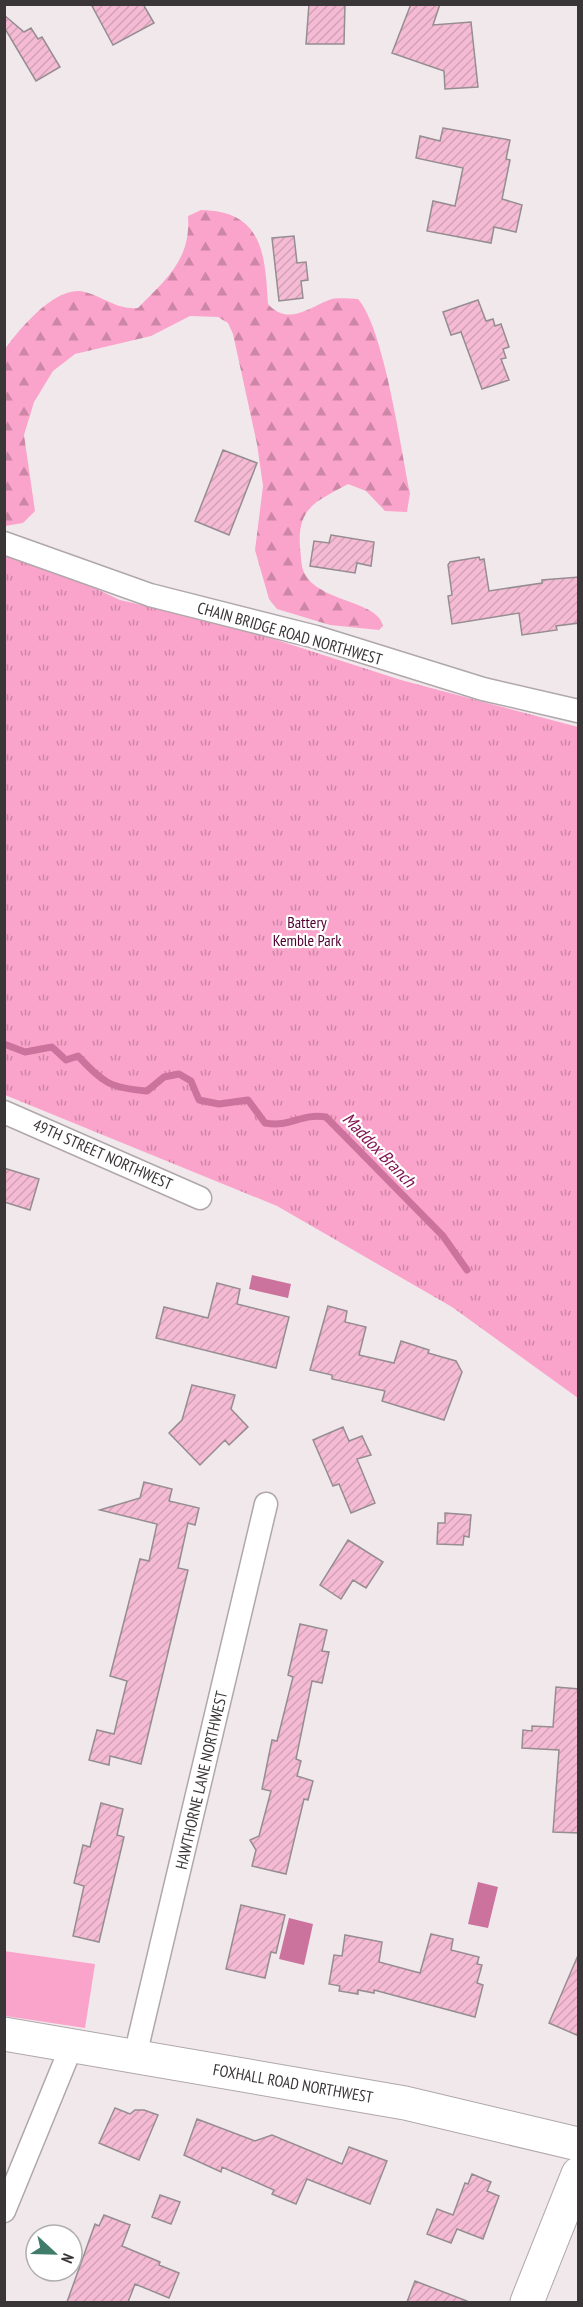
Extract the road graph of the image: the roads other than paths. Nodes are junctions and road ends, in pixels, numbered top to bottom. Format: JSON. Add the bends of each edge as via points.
{"nodes":[{"id":1,"x":4,"y":543,"type":"edge"},
{"id":2,"x":579,"y":711,"type":"edge"},
{"id":3,"x":4,"y":1112,"type":"edge"},
{"id":4,"x":200,"y":1198,"type":"dead end"},
{"id":5,"x":266,"y":1504,"type":"dead end"},
{"id":6,"x":4,"y":2034,"type":"edge"},
{"id":7,"x":72,"y":2045,"type":"junction"},
{"id":8,"x":135,"y":2056,"type":"junction"},
{"id":9,"x":579,"y":2144,"type":"edge"},
{"id":10,"x":579,"y":2174,"type":"edge"},
{"id":11,"x":4,"y":2211,"type":"edge"},
{"id":12,"x":527,"y":2302,"type":"edge"}],
"edges":[{"from":1,"to":2,"type":"street","name":"CHAIN BRIDGE ROAD NORTHWEST","via":[[144,593],[316,637],[483,689]]},
{"from":3,"to":4,"type":"street","name":"49TH STREET NORTHWEST"},
{"from":5,"to":8,"type":"street","name":"HAWTHORNE LANE NORTHWEST"},
{"from":6,"to":7,"type":"main road","name":"FOXHALL ROAD NORTHWEST"},
{"from":7,"to":8,"type":"main road","name":"FOXHALL ROAD NORTHWEST"},
{"from":7,"to":11,"type":"street"},
{"from":8,"to":9,"type":"main road","name":"FOXHALL ROAD NORTHWEST","via":[[395,2102]]},
{"from":10,"to":12,"type":"main road"}]}
